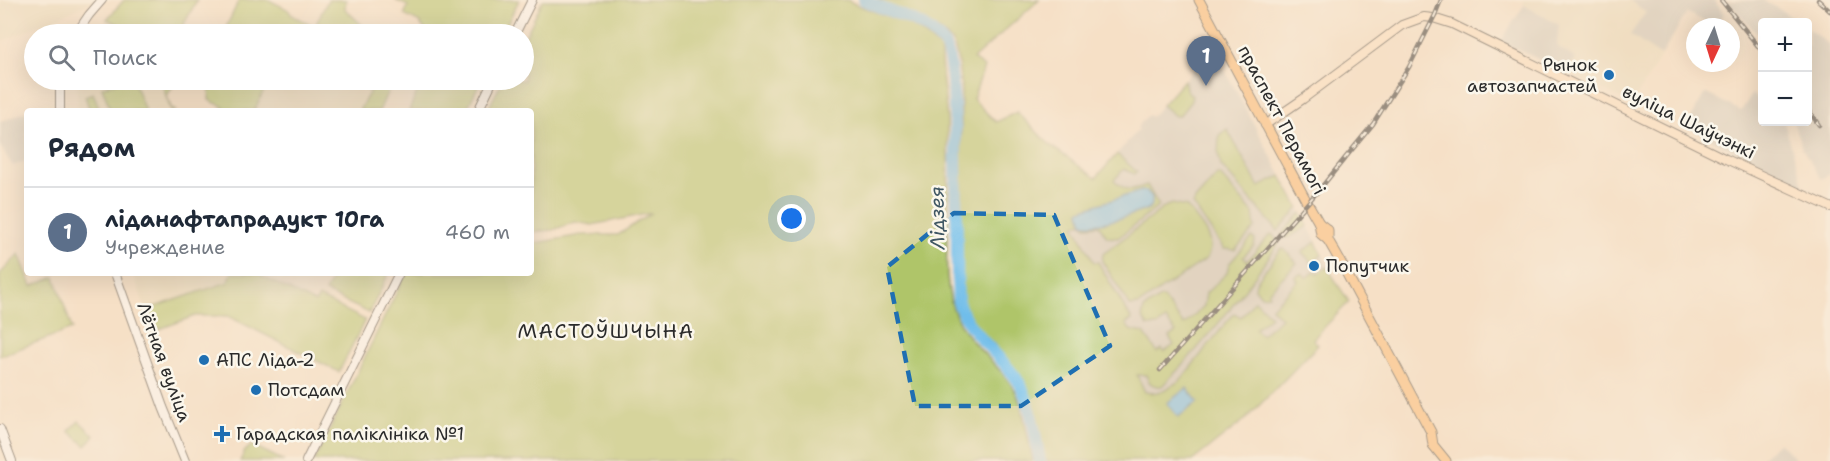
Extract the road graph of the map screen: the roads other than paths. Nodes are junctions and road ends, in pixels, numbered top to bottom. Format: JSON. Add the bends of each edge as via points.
{"nodes":[{"id":1,"x":102,"y":0,"type":"edge"},
{"id":2,"x":532,"y":0,"type":"edge"},
{"id":3,"x":1199,"y":0,"type":"edge"},
{"id":4,"x":83,"y":24,"type":"edge"},
{"id":5,"x":520,"y":24,"type":"edge"},
{"id":6,"x":60,"y":90,"type":"edge"},
{"id":7,"x":488,"y":90,"type":"edge"},
{"id":8,"x":60,"y":108,"type":"edge"},
{"id":9,"x":479,"y":108,"type":"edge"},
{"id":10,"x":1265,"y":124,"type":"junction"},
{"id":11,"x":1830,"y":207,"type":"edge"},
{"id":12,"x":117,"y":276,"type":"edge"},
{"id":13,"x":398,"y":276,"type":"edge"},
{"id":14,"x":0,"y":429,"type":"edge"},
{"id":15,"x":1445,"y":459,"type":"edge"},
{"id":16,"x":12,"y":461,"type":"edge"},
{"id":17,"x":185,"y":461,"type":"edge"},
{"id":18,"x":306,"y":461,"type":"edge"}],
"edges":[{"from":1,"to":4,"type":"street"},
{"from":2,"to":5,"type":"street"},
{"from":3,"to":10,"type":"main road","name":"праспект Перамогі"},
{"from":6,"to":8,"type":"street"},
{"from":7,"to":9,"type":"street"},
{"from":10,"to":11,"type":"main road","name":"вуліца Шаўчэнкі","via":[[1402,25],[1433,18]]},
{"from":10,"to":15,"type":"main road","name":"праспект Перамогі","via":[[1431,432],[1433,445]]},
{"from":12,"to":17,"type":"street","name":"Лётная вуліца"},
{"from":13,"to":18,"type":"street"},
{"from":14,"to":16,"type":"street"}]}
